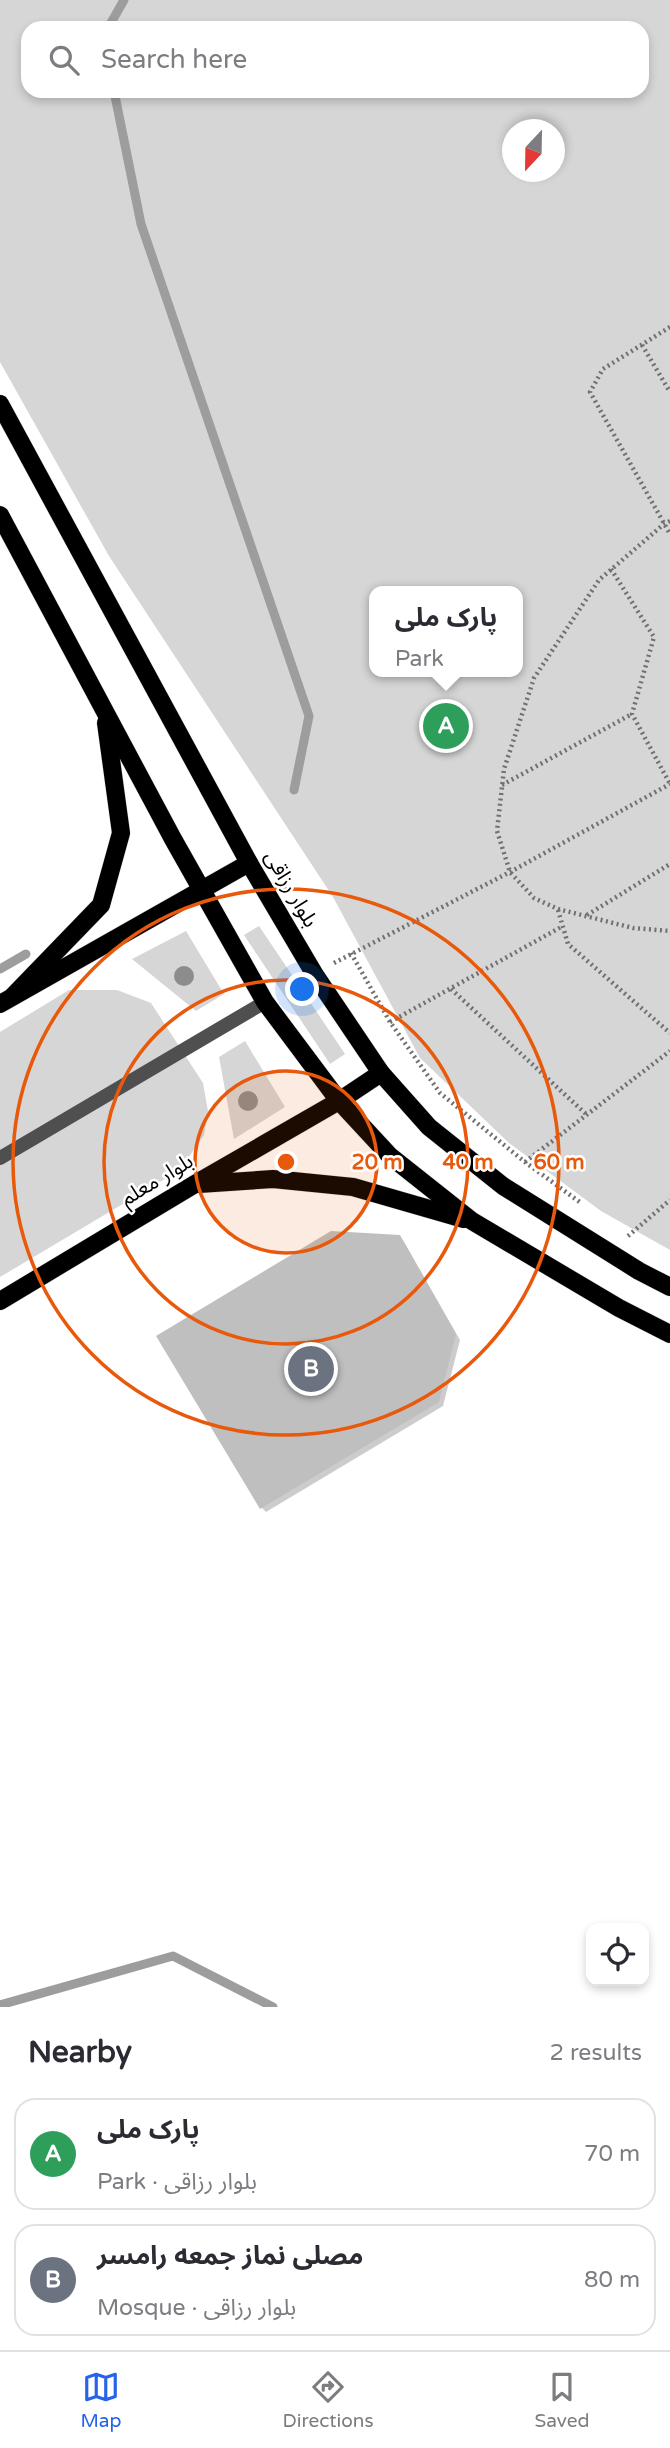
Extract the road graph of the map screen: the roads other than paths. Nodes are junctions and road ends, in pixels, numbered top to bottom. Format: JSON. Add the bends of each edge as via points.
{"nodes":[{"id":1,"x":0,"y":404,"type":"edge"},
{"id":2,"x":0,"y":515,"type":"edge"},
{"id":3,"x":104,"y":712,"type":"junction"},
{"id":4,"x":249,"y":863,"type":"junction"},
{"id":5,"x":201,"y":891,"type":"junction"},
{"id":6,"x":7,"y":1000,"type":"edge"},
{"id":7,"x":265,"y":1002,"type":"junction"},
{"id":8,"x":381,"y":1073,"type":"junction"},
{"id":9,"x":339,"y":1101,"type":"junction"},
{"id":10,"x":0,"y":1158,"type":"edge"},
{"id":11,"x":195,"y":1184,"type":"junction"},
{"id":12,"x":472,"y":1221,"type":"junction"},
{"id":13,"x":670,"y":1287,"type":"edge"},
{"id":14,"x":0,"y":1301,"type":"edge"},
{"id":15,"x":670,"y":1334,"type":"edge"}],
"edges":[{"from":1,"to":4,"type":"main road","name":"بلوار رزاقی"},
{"from":2,"to":3,"type":"main road"},
{"from":3,"to":5,"type":"main road"},
{"from":3,"to":6,"type":"main road","via":[[121,833],[101,905]]},
{"from":4,"to":5,"type":"main road"},
{"from":4,"to":8,"type":"main road","name":"بلوار رزاقی","via":[[315,975]]},
{"from":5,"to":6,"type":"main road"},
{"from":5,"to":7,"type":"main road"},
{"from":7,"to":9,"type":"main road"},
{"from":7,"to":10,"type":"street"},
{"from":8,"to":9,"type":"main road","name":"بلوار معلم"},
{"from":8,"to":13,"type":"main road","name":"بلوار رزاقی","via":[[429,1127],[503,1186]]},
{"from":9,"to":11,"type":"main road","name":"بلوار معلم"},
{"from":9,"to":12,"type":"main road","via":[[390,1156]]},
{"from":11,"to":12,"type":"main road","via":[[273,1179],[353,1187]]},
{"from":11,"to":14,"type":"main road","name":"بلوار معلم"},
{"from":12,"to":15,"type":"main road"}]}
